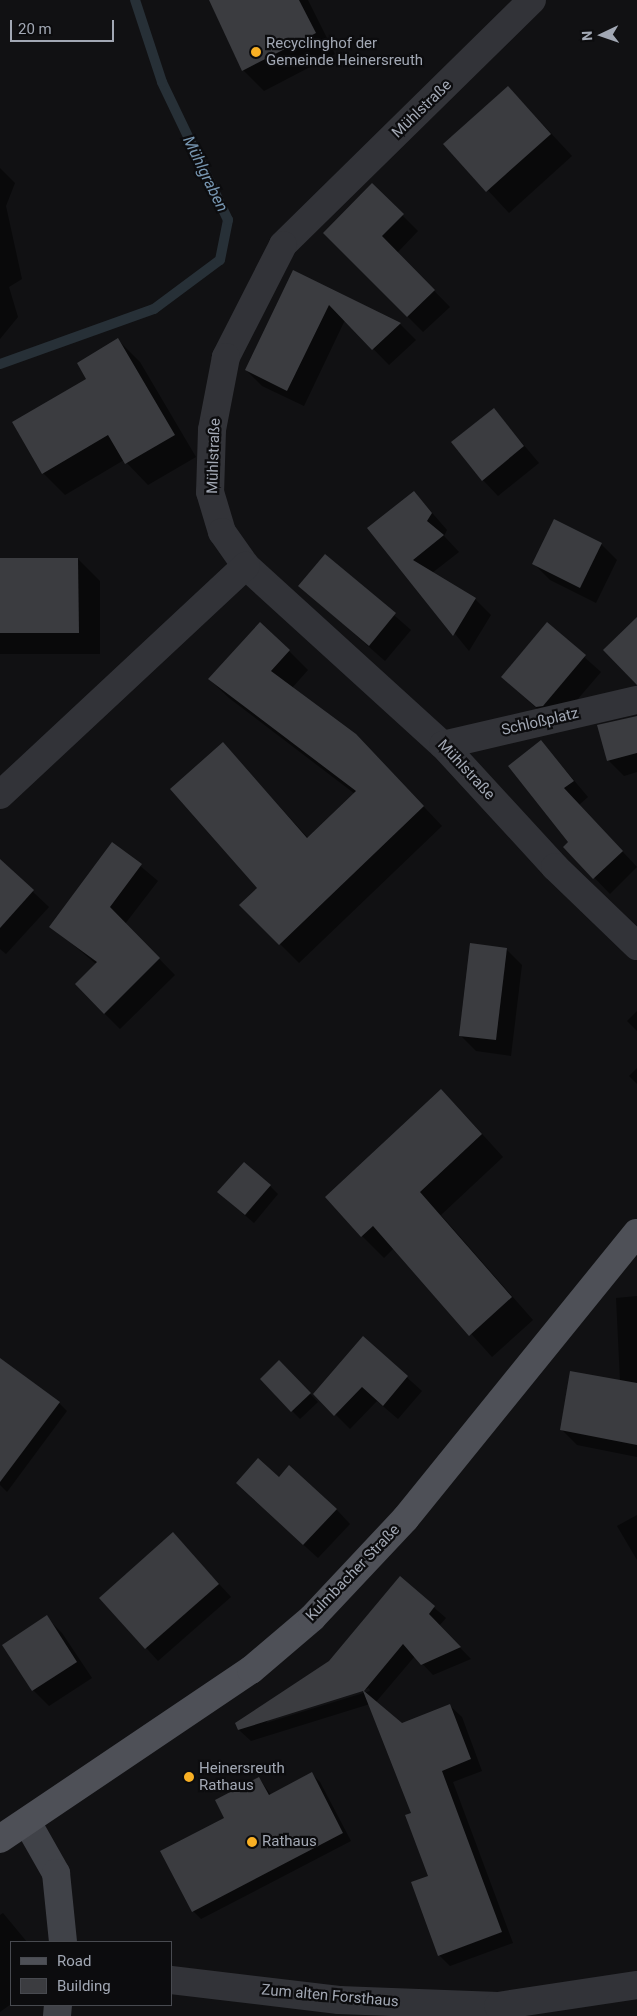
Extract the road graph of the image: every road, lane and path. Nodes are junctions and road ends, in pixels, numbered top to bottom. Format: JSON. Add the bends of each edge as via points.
{"nodes":[{"id":1,"x":532,"y":0,"type":"edge"},
{"id":2,"x":246,"y":566,"type":"junction"},
{"id":3,"x":637,"y":700,"type":"edge"},
{"id":4,"x":444,"y":744,"type":"junction"},
{"id":5,"x":0,"y":795,"type":"edge"},
{"id":6,"x":637,"y":946,"type":"edge"},
{"id":7,"x":637,"y":1233,"type":"edge"},
{"id":8,"x":28,"y":1822,"type":"junction"},
{"id":9,"x":0,"y":1839,"type":"edge"},
{"id":10,"x":63,"y":1941,"type":"edge"},
{"id":11,"x":172,"y":1980,"type":"edge"},
{"id":12,"x":637,"y":1985,"type":"edge"}],
"edges":[{"from":1,"to":2,"type":"street","name":"Mühlstraße","via":[[283,245],[226,357],[212,430],[210,492],[222,532]]},
{"from":2,"to":4,"type":"street","name":"Mühlstraße"},
{"from":2,"to":5,"type":"street"},
{"from":3,"to":4,"type":"street","name":"Schloßplatz"},
{"from":4,"to":6,"type":"street","name":"Mühlstraße","via":[[555,867]]},
{"from":7,"to":8,"type":"main road","name":"Kulmbacher Straße","via":[[406,1519],[312,1618],[250,1670]]},
{"from":8,"to":9,"type":"main road","name":"Kulmbacher Straße"},
{"from":8,"to":10,"type":"street","via":[[56,1873]]},
{"from":11,"to":12,"type":"street","name":"Zum alten Forsthaus","via":[[339,2000],[498,2006]]}]}
